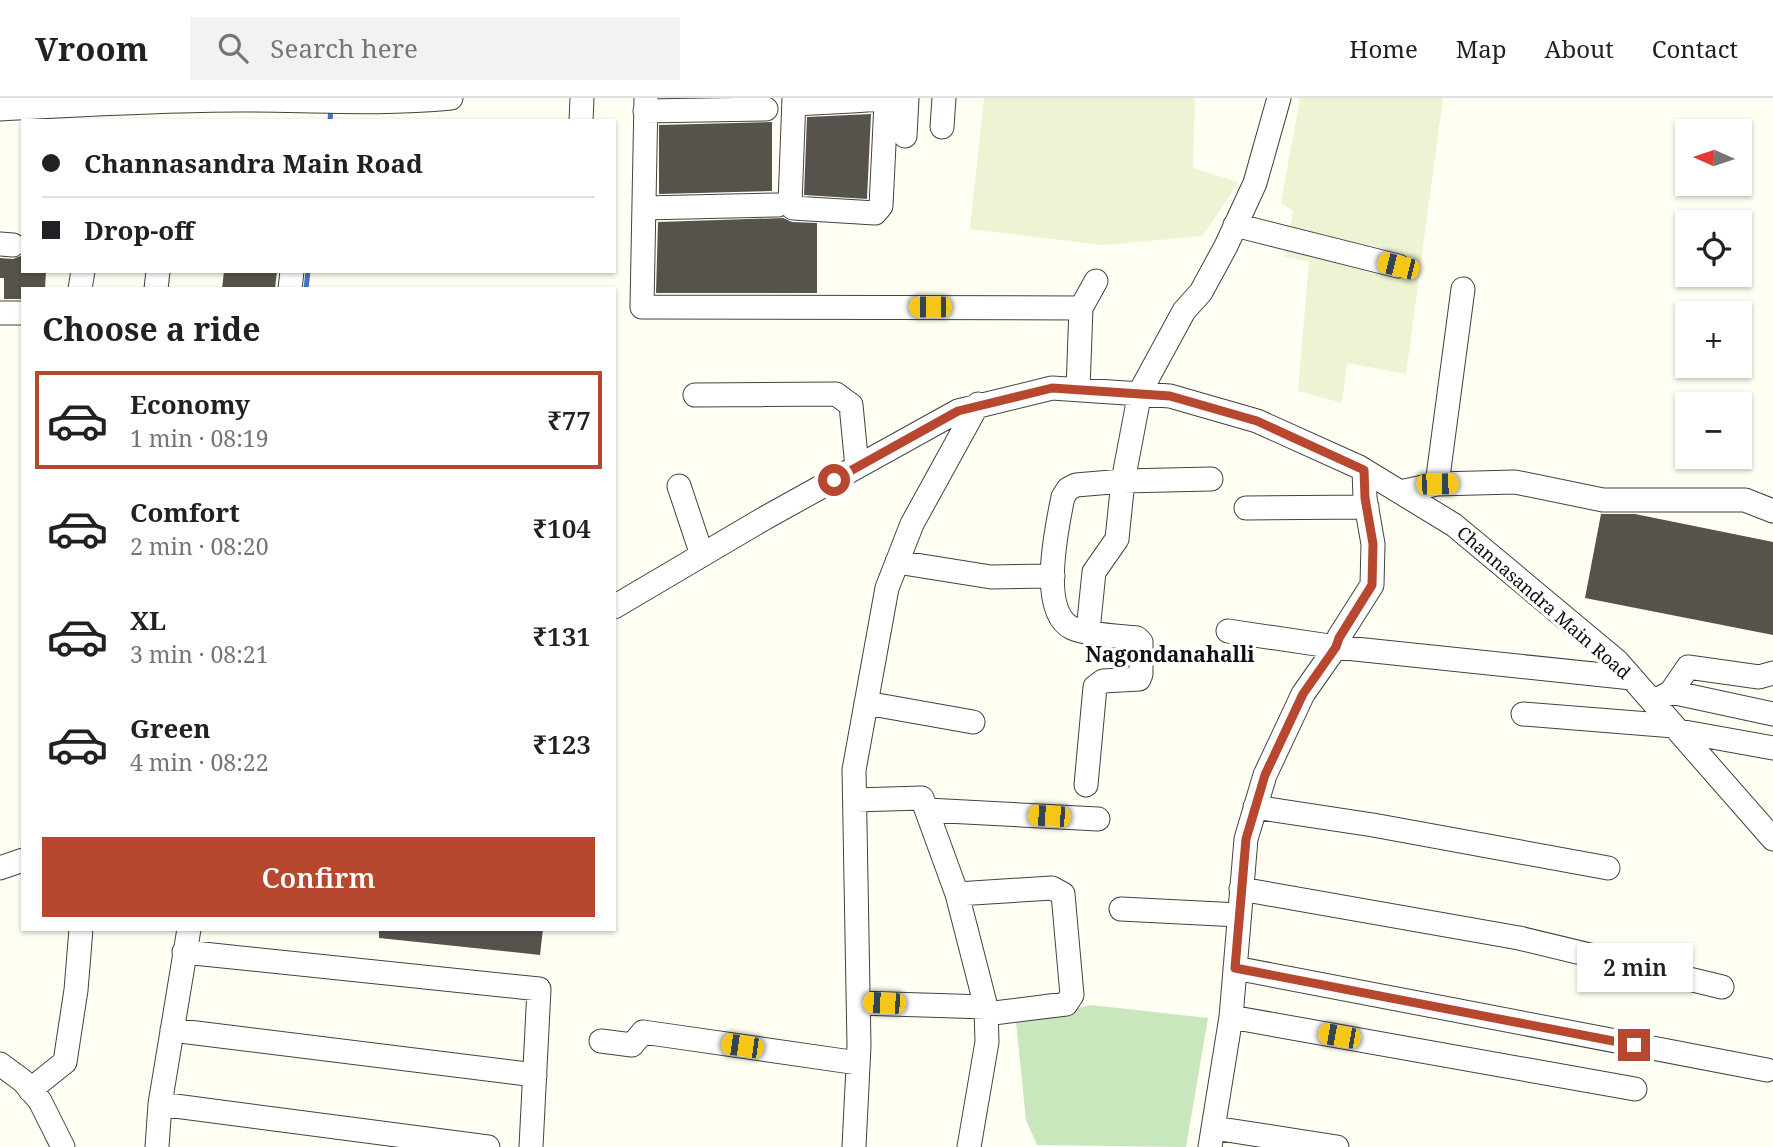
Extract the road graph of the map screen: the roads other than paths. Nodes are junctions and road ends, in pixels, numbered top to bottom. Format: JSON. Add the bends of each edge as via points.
{"nodes":[{"id":1,"x":451,"y":98,"type":"edge"},
{"id":2,"x":582,"y":98,"type":"edge"},
{"id":3,"x":725,"y":98,"type":"edge"},
{"id":4,"x":737,"y":98,"type":"edge"},
{"id":5,"x":907,"y":98,"type":"edge"},
{"id":6,"x":944,"y":98,"type":"edge"},
{"id":7,"x":1279,"y":98,"type":"edge"},
{"id":8,"x":852,"y":99,"type":"edge"},
{"id":9,"x":794,"y":101,"type":"edge"},
{"id":10,"x":646,"y":104,"type":"edge"},
{"id":11,"x":0,"y":109,"type":"edge"},
{"id":12,"x":766,"y":109,"type":"dead end"},
{"id":13,"x":177,"y":110,"type":"edge"},
{"id":14,"x":303,"y":111,"type":"edge"},
{"id":15,"x":582,"y":119,"type":"edge"},
{"id":16,"x":942,"y":127,"type":"dead end"},
{"id":17,"x":905,"y":136,"type":"dead end"},
{"id":18,"x":778,"y":205,"type":"dead end"},
{"id":19,"x":643,"y":208,"type":"junction"},
{"id":20,"x":1235,"y":225,"type":"junction"},
{"id":21,"x":1398,"y":266,"type":"dead end"},
{"id":22,"x":1096,"y":281,"type":"dead end"},
{"id":23,"x":1463,"y":289,"type":"dead end"},
{"id":24,"x":1081,"y":307,"type":"junction"},
{"id":25,"x":0,"y":313,"type":"edge"},
{"id":26,"x":21,"y":313,"type":"edge"},
{"id":27,"x":1078,"y":389,"type":"junction"},
{"id":28,"x":1140,"y":392,"type":"junction"},
{"id":29,"x":695,"y":395,"type":"dead end"},
{"id":30,"x":978,"y":404,"type":"junction"},
{"id":31,"x":857,"y":467,"type":"junction"},
{"id":32,"x":1364,"y":470,"type":"junction"},
{"id":33,"x":1210,"y":479,"type":"dead end"},
{"id":34,"x":1122,"y":481,"type":"junction"},
{"id":35,"x":1437,"y":484,"type":"junction"},
{"id":36,"x":679,"y":486,"type":"dead end"},
{"id":37,"x":1400,"y":492,"type":"junction"},
{"id":38,"x":1367,"y":507,"type":"junction"},
{"id":39,"x":1246,"y":508,"type":"dead end"},
{"id":40,"x":1773,"y":511,"type":"edge"},
{"id":41,"x":702,"y":555,"type":"junction"},
{"id":42,"x":897,"y":562,"type":"junction"},
{"id":43,"x":1053,"y":576,"type":"junction"},
{"id":44,"x":616,"y":606,"type":"edge"},
{"id":45,"x":1088,"y":631,"type":"junction"},
{"id":46,"x":1228,"y":631,"type":"dead end"},
{"id":47,"x":1336,"y":647,"type":"junction"},
{"id":48,"x":1773,"y":673,"type":"edge"},
{"id":49,"x":1632,"y":678,"type":"junction"},
{"id":50,"x":1662,"y":697,"type":"junction"},
{"id":51,"x":866,"y":704,"type":"junction"},
{"id":52,"x":1523,"y":714,"type":"dead end"},
{"id":53,"x":1773,"y":714,"type":"edge"},
{"id":54,"x":973,"y":722,"type":"dead end"},
{"id":55,"x":1677,"y":729,"type":"junction"},
{"id":56,"x":1773,"y":748,"type":"edge"},
{"id":57,"x":1086,"y":785,"type":"dead end"},
{"id":58,"x":855,"y":800,"type":"junction"},
{"id":59,"x":1255,"y":807,"type":"junction"},
{"id":60,"x":927,"y":810,"type":"junction"},
{"id":61,"x":1098,"y":819,"type":"dead end"},
{"id":62,"x":1772,"y":836,"type":"edge"},
{"id":63,"x":21,"y":861,"type":"edge"},
{"id":64,"x":0,"y":868,"type":"edge"},
{"id":65,"x":1608,"y":868,"type":"dead end"},
{"id":66,"x":1241,"y":889,"type":"junction"},
{"id":67,"x":957,"y":894,"type":"junction"},
{"id":68,"x":1121,"y":909,"type":"dead end"},
{"id":69,"x":1239,"y":915,"type":"junction"},
{"id":70,"x":81,"y":931,"type":"edge"},
{"id":71,"x":186,"y":940,"type":"edge"},
{"id":72,"x":1235,"y":968,"type":"junction"},
{"id":73,"x":1723,"y":987,"type":"dead end"},
{"id":74,"x":859,"y":1003,"type":"junction"},
{"id":75,"x":986,"y":1010,"type":"junction"},
{"id":76,"x":1231,"y":1017,"type":"junction"},
{"id":77,"x":172,"y":1030,"type":"junction"},
{"id":78,"x":601,"y":1041,"type":"dead end"},
{"id":79,"x":858,"y":1063,"type":"junction"},
{"id":80,"x":0,"y":1064,"type":"edge"},
{"id":81,"x":1767,"y":1070,"type":"dead end"},
{"id":82,"x":535,"y":1075,"type":"junction"},
{"id":83,"x":1636,"y":1089,"type":"dead end"},
{"id":84,"x":30,"y":1090,"type":"junction"},
{"id":85,"x":160,"y":1104,"type":"junction"},
{"id":86,"x":382,"y":1140,"type":"edge"},
{"id":87,"x":1214,"y":1141,"type":"edge"},
{"id":88,"x":63,"y":1147,"type":"edge"},
{"id":89,"x":157,"y":1147,"type":"edge"},
{"id":90,"x":488,"y":1147,"type":"edge"},
{"id":91,"x":531,"y":1147,"type":"edge"},
{"id":92,"x":854,"y":1147,"type":"edge"},
{"id":93,"x":969,"y":1147,"type":"edge"},
{"id":94,"x":1337,"y":1147,"type":"edge"}],
"edges":[{"from":1,"to":14,"type":"street"},
{"from":2,"to":15,"type":"street"},
{"from":3,"to":4,"type":"street"},
{"from":5,"to":17,"type":"street"},
{"from":6,"to":16,"type":"street"},
{"from":7,"to":20,"type":"street","via":[[1255,183]]},
{"from":8,"to":9,"type":"street"},
{"from":8,"to":9,"type":"street","via":[[886,103],[881,206],[875,213],[790,205]]},
{"from":10,"to":12,"type":"street"},
{"from":10,"to":19,"type":"street"},
{"from":11,"to":13,"type":"street"},
{"from":13,"to":14,"type":"street"},
{"from":18,"to":19,"type":"street"},
{"from":19,"to":24,"type":"street","via":[[642,307]]},
{"from":20,"to":21,"type":"street"},
{"from":20,"to":28,"type":"street","via":[[1201,292],[1184,311]]},
{"from":22,"to":24,"type":"street"},
{"from":23,"to":35,"type":"street"},
{"from":24,"to":27,"type":"street"},
{"from":25,"to":26,"type":"street"},
{"from":27,"to":28,"type":"street","name":"Channasandra Main Road"},
{"from":27,"to":30,"type":"street","name":"Channasandra Main Road","via":[[1052,388]]},
{"from":28,"to":32,"type":"street","name":"Channasandra Main Road","via":[[1257,421]]},
{"from":28,"to":34,"type":"street"},
{"from":29,"to":31,"type":"street","via":[[836,394],[851,405]]},
{"from":30,"to":31,"type":"street","name":"Channasandra Main Road"},
{"from":30,"to":42,"type":"street","via":[[912,524]]},
{"from":31,"to":41,"type":"street","name":"Channasandra Main Road"},
{"from":32,"to":37,"type":"street","name":"Channasandra Main Road"},
{"from":32,"to":38,"type":"street"},
{"from":33,"to":34,"type":"street"},
{"from":34,"to":43,"type":"street","via":[[1068,489],[1057,527]]},
{"from":34,"to":45,"type":"street","via":[[1116,542],[1093,577]]},
{"from":35,"to":37,"type":"street"},
{"from":35,"to":40,"type":"street","via":[[1515,482],[1603,500],[1745,500]]},
{"from":36,"to":41,"type":"street"},
{"from":37,"to":49,"type":"street","name":"Channasandra Main Road","via":[[1454,525]]},
{"from":38,"to":39,"type":"street"},
{"from":38,"to":47,"type":"street","via":[[1373,544],[1372,585]]},
{"from":41,"to":44,"type":"street","name":"Channasandra Main Road"},
{"from":42,"to":43,"type":"street","via":[[991,577]]},
{"from":42,"to":51,"type":"street","via":[[887,588]]},
{"from":43,"to":45,"type":"street","via":[[1056,609],[1063,621]]},
{"from":45,"to":57,"type":"street","via":[[1137,638],[1141,642],[1141,674],[1139,679],[1103,681],[1095,687]]},
{"from":46,"to":47,"type":"street"},
{"from":47,"to":49,"type":"street"},
{"from":47,"to":59,"type":"street","via":[[1303,694]]},
{"from":48,"to":50,"type":"street","via":[[1759,677],[1688,667]]},
{"from":49,"to":50,"type":"street","name":"Channasandra Main Road"},
{"from":50,"to":53,"type":"street"},
{"from":50,"to":55,"type":"street","name":"Channasandra Main Road"},
{"from":51,"to":54,"type":"street"},
{"from":51,"to":58,"type":"street","via":[[854,770]]},
{"from":52,"to":55,"type":"street"},
{"from":55,"to":56,"type":"street"},
{"from":55,"to":62,"type":"street","name":"Channasandra Main Road"},
{"from":58,"to":60,"type":"street","via":[[922,798]]},
{"from":58,"to":74,"type":"street"},
{"from":59,"to":65,"type":"street"},
{"from":59,"to":66,"type":"street"},
{"from":60,"to":61,"type":"street"},
{"from":60,"to":67,"type":"street"},
{"from":63,"to":64,"type":"street"},
{"from":66,"to":69,"type":"street"},
{"from":66,"to":73,"type":"street","via":[[1519,938]]},
{"from":67,"to":75,"type":"street"},
{"from":67,"to":75,"type":"street","via":[[1052,888],[1063,894],[1072,995],[1066,1004]]},
{"from":68,"to":69,"type":"street"},
{"from":69,"to":72,"type":"street"},
{"from":70,"to":84,"type":"street","via":[[65,1062]]},
{"from":71,"to":77,"type":"street"},
{"from":71,"to":82,"type":"street","via":[[539,989]]},
{"from":72,"to":76,"type":"street"},
{"from":72,"to":81,"type":"street"},
{"from":74,"to":75,"type":"street"},
{"from":74,"to":79,"type":"street"},
{"from":75,"to":93,"type":"street","via":[[987,1042]]},
{"from":76,"to":83,"type":"street"},
{"from":76,"to":87,"type":"street"},
{"from":77,"to":82,"type":"street"},
{"from":77,"to":85,"type":"street"},
{"from":78,"to":79,"type":"street","via":[[632,1045],[643,1032]]},
{"from":79,"to":92,"type":"street"},
{"from":80,"to":84,"type":"street"},
{"from":82,"to":91,"type":"street"},
{"from":84,"to":88,"type":"street"},
{"from":85,"to":86,"type":"street"},
{"from":85,"to":89,"type":"street"},
{"from":86,"to":90,"type":"street"},
{"from":87,"to":94,"type":"street"}]}
